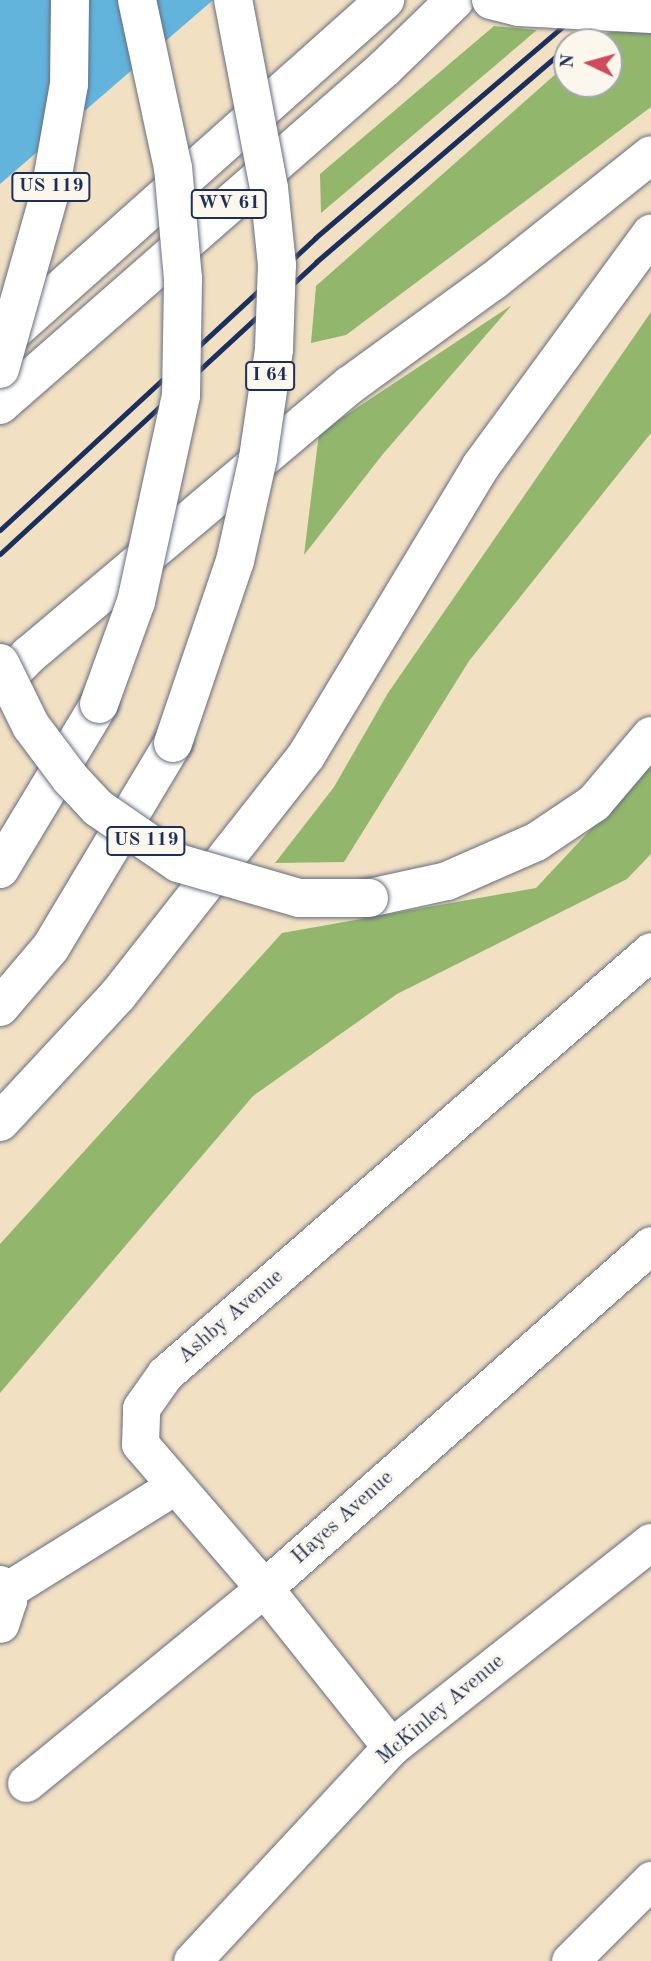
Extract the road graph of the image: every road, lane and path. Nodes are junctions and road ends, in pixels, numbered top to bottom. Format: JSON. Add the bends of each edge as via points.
{"nodes":[{"id":1,"x":69,"y":0,"type":"edge"},
{"id":2,"x":137,"y":0,"type":"edge"},
{"id":3,"x":233,"y":0,"type":"edge"},
{"id":4,"x":385,"y":0,"type":"edge"},
{"id":5,"x":455,"y":0,"type":"edge"},
{"id":6,"x":491,"y":0,"type":"edge"},
{"id":7,"x":651,"y":14,"type":"edge"},
{"id":8,"x":651,"y":155,"type":"edge"},
{"id":9,"x":651,"y":234,"type":"edge"},
{"id":10,"x":0,"y":343,"type":"edge"},
{"id":11,"x":0,"y":369,"type":"edge"},
{"id":12,"x":0,"y":405,"type":"edge"},
{"id":13,"x":0,"y":663,"type":"edge"},
{"id":14,"x":0,"y":685,"type":"edge"},
{"id":15,"x":651,"y":736,"type":"edge"},
{"id":16,"x":0,"y":869,"type":"edge"},
{"id":17,"x":651,"y":951,"type":"edge"},
{"id":18,"x":0,"y":1007,"type":"edge"},
{"id":19,"x":0,"y":1122,"type":"edge"},
{"id":20,"x":651,"y":1245,"type":"edge"},
{"id":21,"x":173,"y":1487,"type":"junction"},
{"id":22,"x":651,"y":1542,"type":"edge"},
{"id":23,"x":264,"y":1588,"type":"junction"},
{"id":24,"x":2,"y":1600,"type":"edge"},
{"id":25,"x":391,"y":1747,"type":"junction"},
{"id":26,"x":26,"y":1783,"type":"dead end"},
{"id":27,"x":651,"y":1880,"type":"edge"},
{"id":28,"x":192,"y":1961,"type":"edge"},
{"id":29,"x":570,"y":1961,"type":"edge"}],
"edges":[{"from":1,"to":11,"type":"main road","number":"US 119","bridge":true,"via":[[69,84],[50,192]]},
{"from":2,"to":16,"type":"main road","bridge":true,"via":[[173,168],[183,279],[181,396],[136,602],[99,704]]},
{"from":3,"to":18,"type":"main road","number":"I 64","bridge":true,"via":[[269,188],[277,265],[274,349],[258,458],[234,561],[173,743],[51,947]]},
{"from":4,"to":10,"type":"main road","number":"WV 61"},
{"from":5,"to":12,"type":"main road","number":"WV 61","via":[[385,68]]},
{"from":6,"to":7,"type":"main road","bridge":true,"via":[[519,7]]},
{"from":8,"to":14,"type":"main road","via":[[492,282],[350,385],[29,655]]},
{"from":9,"to":19,"type":"main road","via":[[481,466],[306,756],[118,995]]},
{"from":13,"to":15,"type":"main road","number":"US 119","bridge":true,"via":[[31,726],[98,808],[178,863],[299,898],[369,898],[457,877],[536,842],[594,803]]},
{"from":17,"to":21,"type":"street","name":"Ashby Avenue","via":[[165,1374],[142,1408],[140,1444]]},
{"from":20,"to":23,"type":"street","name":"Hayes Avenue"},
{"from":21,"to":23,"type":"street","name":"Ashby Avenue"},
{"from":21,"to":24,"type":"street"},
{"from":22,"to":25,"type":"street","name":"McKinley Avenue"},
{"from":23,"to":25,"type":"street","name":"Ashby Avenue"},
{"from":23,"to":26,"type":"street","name":"Hayes Avenue"},
{"from":25,"to":28,"type":"street","name":"McKinley Avenue"},
{"from":27,"to":29,"type":"street"}]}
